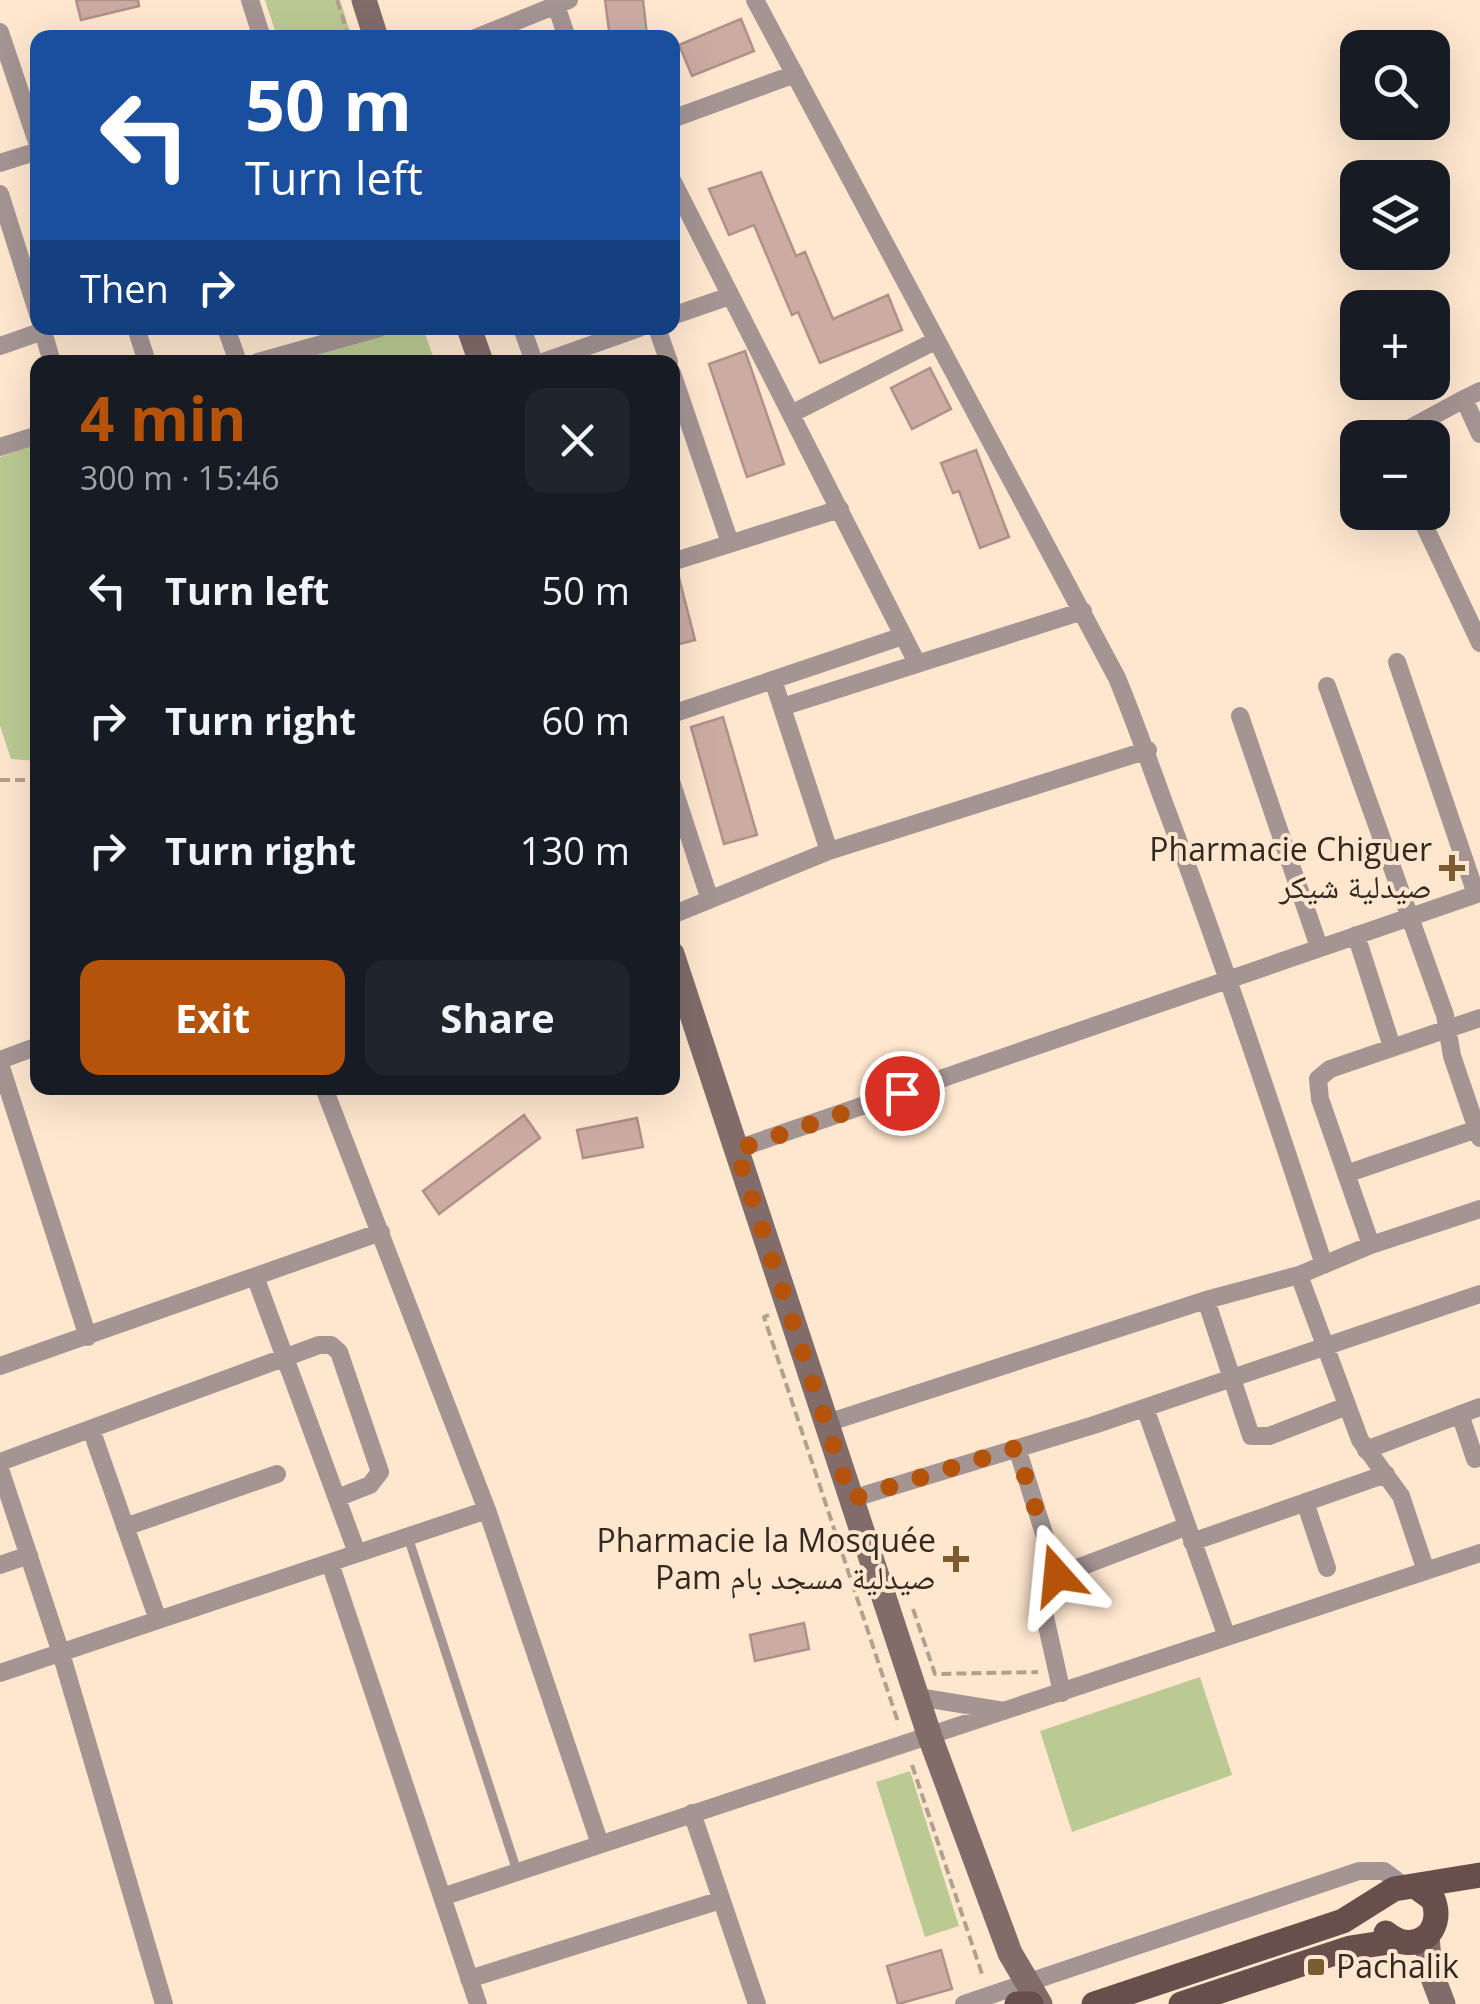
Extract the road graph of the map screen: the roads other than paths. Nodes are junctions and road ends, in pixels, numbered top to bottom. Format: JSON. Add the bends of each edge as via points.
{"nodes":[{"id":1,"x":250,"y":0,"type":"edge"},
{"id":2,"x":364,"y":0,"type":"edge"},
{"id":3,"x":755,"y":0,"type":"edge"},
{"id":4,"x":562,"y":2,"type":"edge"},
{"id":5,"x":259,"y":30,"type":"edge"},
{"id":6,"x":373,"y":30,"type":"edge"},
{"id":7,"x":494,"y":30,"type":"edge"},
{"id":8,"x":566,"y":30,"type":"edge"},
{"id":9,"x":0,"y":32,"type":"edge"},
{"id":10,"x":6,"y":67,"type":"edge"},
{"id":11,"x":795,"y":74,"type":"junction"},
{"id":12,"x":680,"y":117,"type":"edge"},
{"id":13,"x":30,"y":128,"type":"edge"},
{"id":14,"x":30,"y":151,"type":"edge"},
{"id":15,"x":0,"y":163,"type":"edge"},
{"id":16,"x":0,"y":194,"type":"edge"},
{"id":17,"x":680,"y":196,"type":"edge"},
{"id":18,"x":30,"y":245,"type":"edge"},
{"id":19,"x":18,"y":249,"type":"junction"},
{"id":20,"x":30,"y":288,"type":"edge"},
{"id":21,"x":730,"y":296,"type":"junction"},
{"id":22,"x":680,"y":313,"type":"edge"},
{"id":23,"x":30,"y":330,"type":"edge"},
{"id":24,"x":344,"y":335,"type":"edge"},
{"id":25,"x":619,"y":335,"type":"edge"},
{"id":26,"x":935,"y":341,"type":"junction"},
{"id":27,"x":0,"y":346,"type":"edge"},
{"id":28,"x":280,"y":355,"type":"edge"},
{"id":29,"x":563,"y":355,"type":"edge"},
{"id":30,"x":1472,"y":395,"type":"edge"},
{"id":31,"x":680,"y":396,"type":"edge"},
{"id":32,"x":791,"y":414,"type":"junction"},
{"id":33,"x":1425,"y":420,"type":"edge"},
{"id":34,"x":1480,"y":434,"type":"edge"},
{"id":35,"x":30,"y":438,"type":"edge"},
{"id":36,"x":0,"y":447,"type":"edge"},
{"id":37,"x":840,"y":509,"type":"junction"},
{"id":38,"x":1427,"y":530,"type":"edge"},
{"id":39,"x":730,"y":543,"type":"junction"},
{"id":40,"x":680,"y":559,"type":"edge"},
{"id":41,"x":1083,"y":611,"type":"junction"},
{"id":42,"x":903,"y":636,"type":"junction"},
{"id":43,"x":1480,"y":643,"type":"edge"},
{"id":44,"x":1397,"y":662,"type":"dead end"},
{"id":45,"x":917,"y":663,"type":"junction"},
{"id":46,"x":773,"y":680,"type":"junction"},
{"id":47,"x":1327,"y":686,"type":"dead end"},
{"id":48,"x":782,"y":707,"type":"junction"},
{"id":49,"x":680,"y":711,"type":"edge"},
{"id":50,"x":1240,"y":716,"type":"dead end"},
{"id":51,"x":1148,"y":750,"type":"junction"},
{"id":52,"x":680,"y":808,"type":"edge"},
{"id":53,"x":829,"y":852,"type":"junction"},
{"id":54,"x":1478,"y":894,"type":"edge"},
{"id":55,"x":709,"y":897,"type":"junction"},
{"id":56,"x":680,"y":911,"type":"edge"},
{"id":57,"x":1411,"y":916,"type":"junction"},
{"id":58,"x":1356,"y":934,"type":"junction"},
{"id":59,"x":1319,"y":947,"type":"junction"},
{"id":60,"x":680,"y":978,"type":"edge"},
{"id":61,"x":1230,"y":982,"type":"junction"},
{"id":62,"x":1480,"y":1018,"type":"edge"},
{"id":63,"x":1449,"y":1029,"type":"junction"},
{"id":64,"x":1392,"y":1047,"type":"junction"},
{"id":65,"x":30,"y":1049,"type":"edge"},
{"id":66,"x":0,"y":1062,"type":"edge"},
{"id":67,"x":327,"y":1095,"type":"edge"},
{"id":68,"x":1478,"y":1134,"type":"edge"},
{"id":69,"x":736,"y":1150,"type":"junction"},
{"id":70,"x":1346,"y":1174,"type":"junction"},
{"id":71,"x":1480,"y":1209,"type":"edge"},
{"id":72,"x":381,"y":1232,"type":"junction"},
{"id":73,"x":1370,"y":1245,"type":"junction"},
{"id":74,"x":1324,"y":1264,"type":"junction"},
{"id":75,"x":1299,"y":1276,"type":"junction"},
{"id":76,"x":256,"y":1279,"type":"junction"},
{"id":77,"x":1480,"y":1294,"type":"edge"},
{"id":78,"x":1206,"y":1300,"type":"junction"},
{"id":79,"x":88,"y":1337,"type":"junction"},
{"id":80,"x":1323,"y":1346,"type":"junction"},
{"id":81,"x":285,"y":1358,"type":"junction"},
{"id":82,"x":0,"y":1366,"type":"edge"},
{"id":83,"x":1231,"y":1377,"type":"junction"},
{"id":84,"x":1347,"y":1406,"type":"junction"},
{"id":85,"x":1480,"y":1407,"type":"edge"},
{"id":86,"x":1145,"y":1408,"type":"junction"},
{"id":87,"x":1460,"y":1414,"type":"junction"},
{"id":88,"x":827,"y":1423,"type":"junction"},
{"id":89,"x":91,"y":1428,"type":"junction"},
{"id":90,"x":1016,"y":1448,"type":"junction"},
{"id":91,"x":1366,"y":1450,"type":"junction"},
{"id":92,"x":1476,"y":1459,"type":"dead end"},
{"id":93,"x":1,"y":1470,"type":"edge"},
{"id":94,"x":276,"y":1474,"type":"dead end"},
{"id":95,"x":1386,"y":1474,"type":"junction"},
{"id":96,"x":337,"y":1498,"type":"junction"},
{"id":97,"x":851,"y":1499,"type":"junction"},
{"id":98,"x":1305,"y":1502,"type":"junction"},
{"id":99,"x":487,"y":1510,"type":"junction"},
{"id":100,"x":125,"y":1527,"type":"junction"},
{"id":101,"x":1189,"y":1534,"type":"junction"},
{"id":102,"x":408,"y":1538,"type":"junction"},
{"id":103,"x":358,"y":1553,"type":"junction"},
{"id":104,"x":1480,"y":1553,"type":"edge"},
{"id":105,"x":29,"y":1555,"type":"junction"},
{"id":106,"x":330,"y":1563,"type":"junction"},
{"id":107,"x":0,"y":1565,"type":"edge"},
{"id":108,"x":1327,"y":1568,"type":"dead end"},
{"id":109,"x":1426,"y":1571,"type":"junction"},
{"id":110,"x":1057,"y":1575,"type":"junction"},
{"id":111,"x":158,"y":1620,"type":"junction"},
{"id":112,"x":1228,"y":1637,"type":"junction"},
{"id":113,"x":61,"y":1653,"type":"junction"},
{"id":114,"x":0,"y":1672,"type":"edge"},
{"id":115,"x":1062,"y":1692,"type":"junction"},
{"id":116,"x":918,"y":1696,"type":"junction"},
{"id":117,"x":1004,"y":1711,"type":"junction"},
{"id":118,"x":930,"y":1737,"type":"junction"},
{"id":119,"x":692,"y":1814,"type":"junction"},
{"id":120,"x":600,"y":1844,"type":"junction"},
{"id":121,"x":517,"y":1870,"type":"junction"},
{"id":122,"x":1480,"y":1875,"type":"edge"},
{"id":123,"x":1480,"y":1885,"type":"edge"},
{"id":124,"x":1402,"y":1889,"type":"junction"},
{"id":125,"x":442,"y":1897,"type":"junction"},
{"id":126,"x":720,"y":1900,"type":"junction"},
{"id":127,"x":1417,"y":1936,"type":"junction"},
{"id":128,"x":470,"y":1979,"type":"junction"},
{"id":129,"x":1438,"y":1992,"type":"edge"},
{"id":130,"x":1017,"y":1998,"type":"edge"},
{"id":131,"x":164,"y":2004,"type":"edge"},
{"id":132,"x":478,"y":2004,"type":"edge"},
{"id":133,"x":756,"y":2004,"type":"edge"},
{"id":134,"x":964,"y":2004,"type":"edge"},
{"id":135,"x":1094,"y":2004,"type":"edge"},
{"id":136,"x":1182,"y":2004,"type":"edge"}],
"edges":[{"from":1,"to":5,"type":"street"},
{"from":2,"to":6,"type":"main road"},
{"from":3,"to":11,"type":"street"},
{"from":4,"to":7,"type":"street"},
{"from":4,"to":8,"type":"street"},
{"from":9,"to":10,"type":"street"},
{"from":10,"to":13,"type":"street"},
{"from":11,"to":12,"type":"street"},
{"from":11,"to":26,"type":"street"},
{"from":14,"to":15,"type":"street"},
{"from":16,"to":19,"type":"street"},
{"from":17,"to":21,"type":"street"},
{"from":18,"to":19,"type":"street"},
{"from":19,"to":20,"type":"street"},
{"from":21,"to":22,"type":"street"},
{"from":21,"to":32,"type":"street"},
{"from":23,"to":27,"type":"street"},
{"from":24,"to":28,"type":"street"},
{"from":25,"to":29,"type":"street"},
{"from":26,"to":32,"type":"street"},
{"from":26,"to":41,"type":"street"},
{"from":30,"to":33,"type":"street"},
{"from":30,"to":34,"type":"street"},
{"from":31,"to":39,"type":"street"},
{"from":32,"to":37,"type":"street"},
{"from":35,"to":36,"type":"street"},
{"from":37,"to":39,"type":"street"},
{"from":37,"to":42,"type":"street"},
{"from":38,"to":43,"type":"street"},
{"from":39,"to":40,"type":"street"},
{"from":41,"to":45,"type":"street"},
{"from":41,"to":51,"type":"street"},
{"from":42,"to":45,"type":"street"},
{"from":42,"to":46,"type":"street"},
{"from":44,"to":54,"type":"street"},
{"from":45,"to":48,"type":"street"},
{"from":46,"to":48,"type":"street"},
{"from":46,"to":49,"type":"street"},
{"from":47,"to":57,"type":"street"},
{"from":48,"to":53,"type":"street"},
{"from":50,"to":59,"type":"street"},
{"from":51,"to":53,"type":"street"},
{"from":51,"to":61,"type":"street"},
{"from":52,"to":55,"type":"street"},
{"from":53,"to":55,"type":"street"},
{"from":54,"to":57,"type":"street"},
{"from":55,"to":56,"type":"street"},
{"from":57,"to":58,"type":"street"},
{"from":57,"to":63,"type":"street"},
{"from":58,"to":59,"type":"street"},
{"from":58,"to":64,"type":"street"},
{"from":59,"to":61,"type":"street"},
{"from":60,"to":69,"type":"main road"},
{"from":61,"to":69,"type":"street"},
{"from":61,"to":74,"type":"street"},
{"from":62,"to":63,"type":"street"},
{"from":63,"to":64,"type":"street"},
{"from":63,"to":68,"type":"street"},
{"from":64,"to":70,"type":"street","via":[[1318,1079]]},
{"from":65,"to":66,"type":"street"},
{"from":66,"to":79,"type":"street"},
{"from":67,"to":72,"type":"street"},
{"from":68,"to":70,"type":"street"},
{"from":69,"to":88,"type":"main road"},
{"from":70,"to":73,"type":"street"},
{"from":71,"to":73,"type":"street"},
{"from":72,"to":76,"type":"street"},
{"from":72,"to":99,"type":"street"},
{"from":73,"to":74,"type":"street"},
{"from":74,"to":75,"type":"street"},
{"from":75,"to":78,"type":"street"},
{"from":75,"to":80,"type":"street"},
{"from":76,"to":79,"type":"street"},
{"from":76,"to":81,"type":"street"},
{"from":77,"to":80,"type":"street"},
{"from":78,"to":83,"type":"street"},
{"from":78,"to":88,"type":"street"},
{"from":79,"to":82,"type":"street"},
{"from":80,"to":83,"type":"street"},
{"from":80,"to":84,"type":"street"},
{"from":81,"to":89,"type":"street"},
{"from":81,"to":96,"type":"street"},
{"from":81,"to":96,"type":"street","via":[[319,1345],[339,1352],[380,1472],[370,1485]]},
{"from":83,"to":84,"type":"street","via":[[1255,1438]]},
{"from":83,"to":86,"type":"street"},
{"from":84,"to":91,"type":"street"},
{"from":85,"to":87,"type":"street"},
{"from":86,"to":90,"type":"street"},
{"from":86,"to":101,"type":"street"},
{"from":87,"to":91,"type":"street"},
{"from":87,"to":92,"type":"street"},
{"from":88,"to":97,"type":"main road"},
{"from":89,"to":93,"type":"street"},
{"from":89,"to":100,"type":"street"},
{"from":90,"to":97,"type":"street"},
{"from":90,"to":110,"type":"street"},
{"from":91,"to":95,"type":"street"},
{"from":93,"to":105,"type":"street"},
{"from":94,"to":100,"type":"street"},
{"from":95,"to":98,"type":"street"},
{"from":95,"to":109,"type":"street","via":[[1401,1496]]},
{"from":96,"to":103,"type":"street"},
{"from":97,"to":116,"type":"main road"},
{"from":98,"to":101,"type":"street"},
{"from":98,"to":108,"type":"street"},
{"from":99,"to":102,"type":"street"},
{"from":99,"to":120,"type":"street"},
{"from":100,"to":111,"type":"street"},
{"from":101,"to":110,"type":"street"},
{"from":101,"to":112,"type":"street"},
{"from":102,"to":103,"type":"street"},
{"from":102,"to":121,"type":"lane"},
{"from":103,"to":106,"type":"street"},
{"from":104,"to":109,"type":"street"},
{"from":105,"to":107,"type":"street"},
{"from":105,"to":113,"type":"street"},
{"from":106,"to":111,"type":"street"},
{"from":106,"to":125,"type":"street"},
{"from":109,"to":112,"type":"street"},
{"from":110,"to":115,"type":"street","via":[[1043,1581],[1041,1599]]},
{"from":111,"to":113,"type":"street"},
{"from":112,"to":115,"type":"street"},
{"from":113,"to":114,"type":"street"},
{"from":113,"to":131,"type":"street"},
{"from":115,"to":117,"type":"street"},
{"from":116,"to":117,"type":"street"},
{"from":116,"to":118,"type":"main road"},
{"from":117,"to":118,"type":"street"},
{"from":118,"to":119,"type":"street"},
{"from":118,"to":130,"type":"main road","via":[[1010,1953]]},
{"from":119,"to":120,"type":"street"},
{"from":119,"to":126,"type":"street"},
{"from":120,"to":121,"type":"street"},
{"from":121,"to":125,"type":"street"},
{"from":122,"to":124,"type":"main road"},
{"from":123,"to":127,"type":"main road"},
{"from":124,"to":127,"type":"main road","via":[[1432,1899]]},
{"from":124,"to":127,"type":"main road","via":[[1380,1916],[1382,1926]]},
{"from":124,"to":130,"type":"street","via":[[1384,1871],[1358,1871]]},
{"from":124,"to":135,"type":"main road","via":[[1343,1921]]},
{"from":125,"to":128,"type":"street"},
{"from":126,"to":128,"type":"street"},
{"from":126,"to":133,"type":"street"},
{"from":127,"to":129,"type":"main road"},
{"from":127,"to":136,"type":"main road","via":[[1350,1948]]},
{"from":128,"to":132,"type":"street"},
{"from":130,"to":134,"type":"street"}]}
